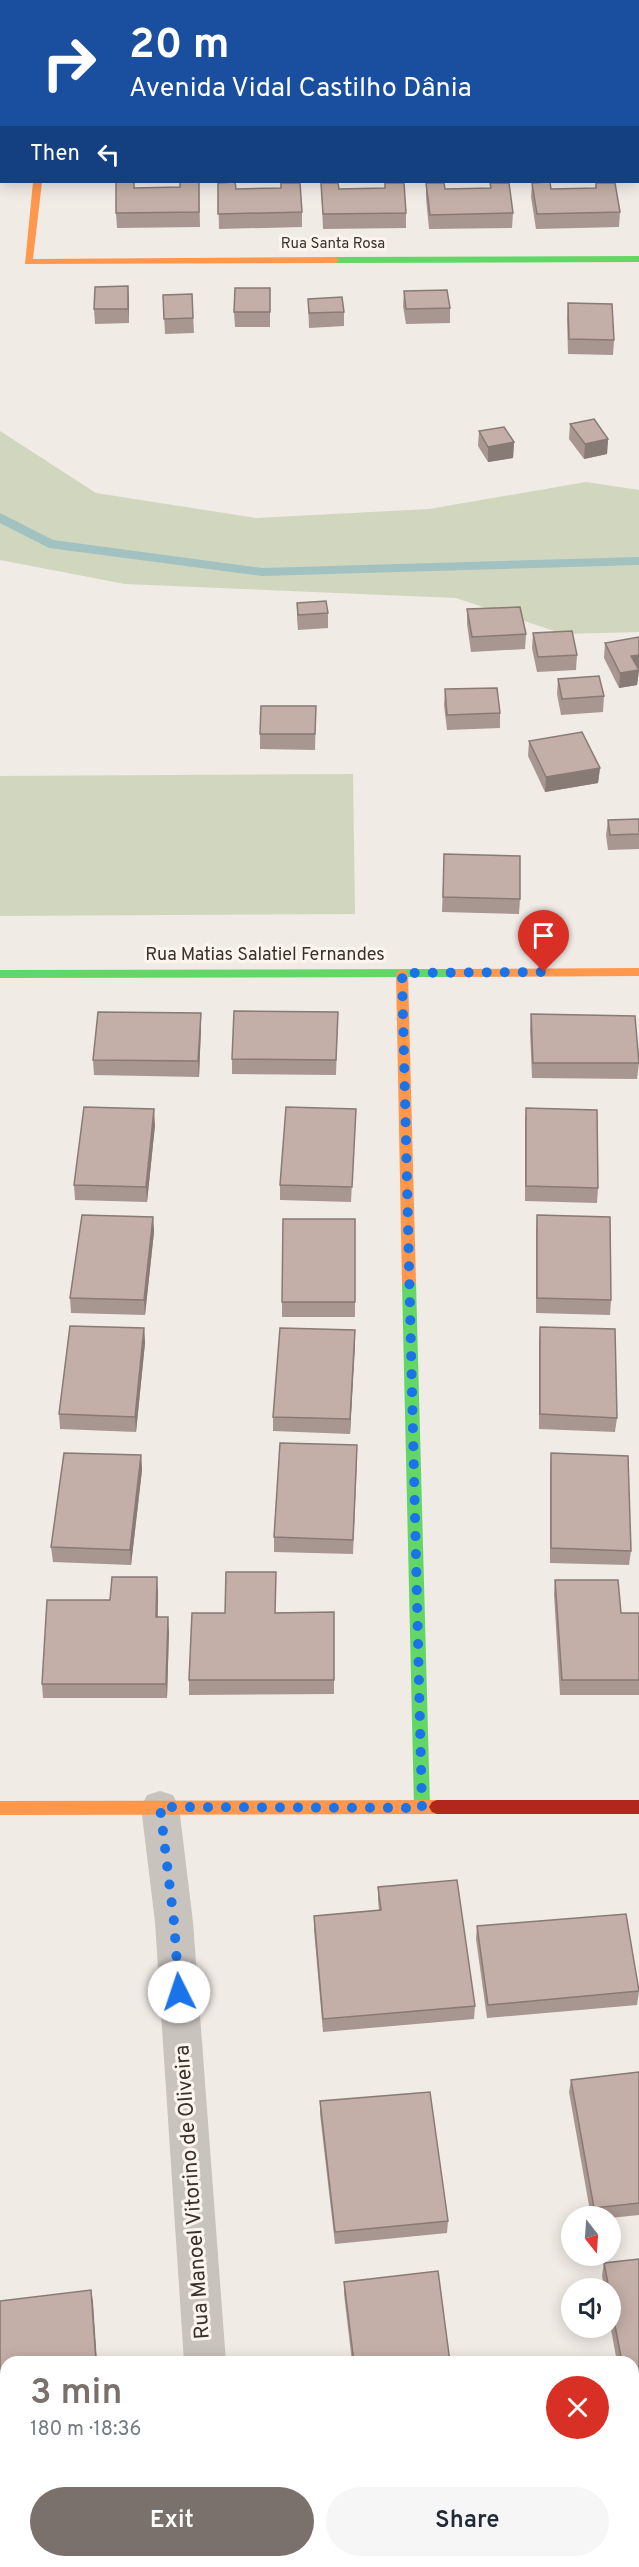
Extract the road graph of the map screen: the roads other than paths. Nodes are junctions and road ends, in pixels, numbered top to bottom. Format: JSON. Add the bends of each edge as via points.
{"nodes":[{"id":1,"x":37,"y":183,"type":"edge"},
{"id":2,"x":639,"y":259,"type":"edge"},
{"id":3,"x":639,"y":972,"type":"edge"},
{"id":4,"x":402,"y":973,"type":"junction"},
{"id":5,"x":0,"y":974,"type":"edge"},
{"id":6,"x":160,"y":1807,"type":"junction"},
{"id":7,"x":0,"y":1808,"type":"edge"},
{"id":8,"x":422,"y":1808,"type":"junction"},
{"id":9,"x":639,"y":1808,"type":"edge"},
{"id":10,"x":205,"y":2356,"type":"edge"}],
"edges":[{"from":1,"to":2,"type":"street","name":"Rua Santa Rosa","via":[[28,262]]},
{"from":3,"to":4,"type":"street","name":"Rua Matias Salatiel Fernandes"},
{"from":4,"to":5,"type":"street","name":"Rua Matias Salatiel Fernandes"},
{"from":4,"to":8,"type":"street"},
{"from":6,"to":7,"type":"street"},
{"from":6,"to":8,"type":"street"},
{"from":6,"to":10,"type":"street","name":"Rua Manoel Vitorino de Oliveira","via":[[174,1922]]},
{"from":8,"to":9,"type":"street"}]}
